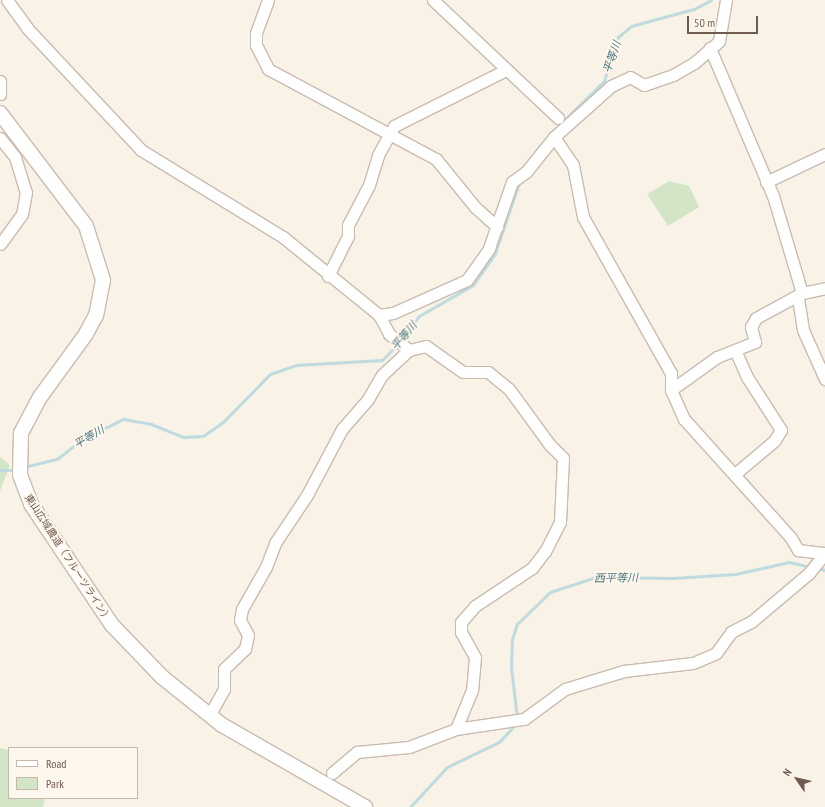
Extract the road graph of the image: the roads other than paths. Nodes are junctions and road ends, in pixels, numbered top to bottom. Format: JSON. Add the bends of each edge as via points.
{"nodes":[{"id":1,"x":6,"y":0,"type":"edge"},
{"id":2,"x":268,"y":0,"type":"edge"},
{"id":3,"x":433,"y":0,"type":"edge"},
{"id":4,"x":726,"y":0,"type":"edge"},
{"id":5,"x":710,"y":48,"type":"junction"},
{"id":6,"x":506,"y":70,"type":"junction"},
{"id":7,"x":0,"y":81,"type":"edge"},
{"id":8,"x":0,"y":94,"type":"edge"},
{"id":9,"x":0,"y":113,"type":"edge"},
{"id":10,"x":558,"y":118,"type":"dead end"},
{"id":11,"x":389,"y":134,"type":"junction"},
{"id":12,"x":554,"y":137,"type":"junction"},
{"id":13,"x":0,"y":138,"type":"edge"},
{"id":14,"x":825,"y":154,"type":"edge"},
{"id":15,"x":766,"y":182,"type":"junction"},
{"id":16,"x":497,"y":227,"type":"junction"},
{"id":17,"x":0,"y":244,"type":"edge"},
{"id":18,"x":328,"y":276,"type":"junction"},
{"id":19,"x":825,"y":288,"type":"edge"},
{"id":20,"x":800,"y":296,"type":"junction"},
{"id":21,"x":379,"y":315,"type":"junction"},
{"id":22,"x":407,"y":348,"type":"junction"},
{"id":23,"x":735,"y":350,"type":"junction"},
{"id":24,"x":825,"y":379,"type":"edge"},
{"id":25,"x":671,"y":390,"type":"junction"},
{"id":26,"x":735,"y":474,"type":"junction"},
{"id":27,"x":822,"y":556,"type":"edge"},
{"id":28,"x":209,"y":716,"type":"junction"},
{"id":29,"x":456,"y":729,"type":"junction"},
{"id":30,"x":332,"y":773,"type":"dead end"},
{"id":31,"x":364,"y":807,"type":"edge"}],
"edges":[{"from":1,"to":18,"type":"street","via":[[27,28],[141,150],[283,237]]},
{"from":2,"to":11,"type":"street","via":[[256,33],[256,44],[268,69]]},
{"from":3,"to":6,"type":"street"},
{"from":4,"to":5,"type":"street","via":[[720,35]]},
{"from":5,"to":12,"type":"street","via":[[674,75],[644,85],[630,78],[611,86]]},
{"from":5,"to":15,"type":"street","via":[[746,128]]},
{"from":6,"to":10,"type":"street"},
{"from":6,"to":11,"type":"street","via":[[394,126]]},
{"from":7,"to":8,"type":"street"},
{"from":9,"to":28,"type":"street","name":"東山広域農道（フルーツライン）","via":[[86,226],[103,280],[96,315],[86,334],[40,397],[21,432],[20,475],[31,504],[112,625],[162,677]]},
{"from":11,"to":16,"type":"street","via":[[436,159],[475,208]]},
{"from":11,"to":18,"type":"street","via":[[378,154],[369,185],[348,225],[341,255]]},
{"from":12,"to":16,"type":"street","via":[[526,172],[514,181]]},
{"from":12,"to":25,"type":"street","via":[[573,165],[583,217],[671,374]]},
{"from":13,"to":17,"type":"street","via":[[15,156],[26,192],[22,214]]},
{"from":14,"to":15,"type":"street"},
{"from":15,"to":20,"type":"street"},
{"from":16,"to":21,"type":"street","via":[[478,266],[459,286],[393,313]]},
{"from":18,"to":21,"type":"street"},
{"from":19,"to":20,"type":"street"},
{"from":20,"to":23,"type":"street","via":[[756,318],[751,327],[755,342]]},
{"from":20,"to":24,"type":"street","via":[[803,330]]},
{"from":21,"to":22,"type":"street","via":[[395,339]]},
{"from":22,"to":28,"type":"street","via":[[382,375],[368,399],[342,428],[307,495],[275,543],[266,567],[242,609],[240,620],[248,635],[245,649],[224,669],[222,697]]},
{"from":22,"to":29,"type":"street","via":[[426,346],[463,372],[488,372],[509,389],[550,445],[563,458],[560,522],[546,551],[532,568],[475,606],[461,622],[461,632],[475,657],[472,690]]},
{"from":23,"to":25,"type":"street","via":[[717,357]]},
{"from":23,"to":26,"type":"street","via":[[747,377],[781,430],[774,441]]},
{"from":25,"to":26,"type":"street","via":[[684,419]]},
{"from":26,"to":27,"type":"street","via":[[798,550]]},
{"from":27,"to":29,"type":"street","via":[[809,572],[751,622],[731,632],[716,653],[694,663],[624,671],[564,689],[543,708],[523,719]]},
{"from":28,"to":31,"type":"street","name":"東山広域農道（フルーツライン）"},
{"from":29,"to":30,"type":"street","via":[[409,747],[357,752]]}]}
